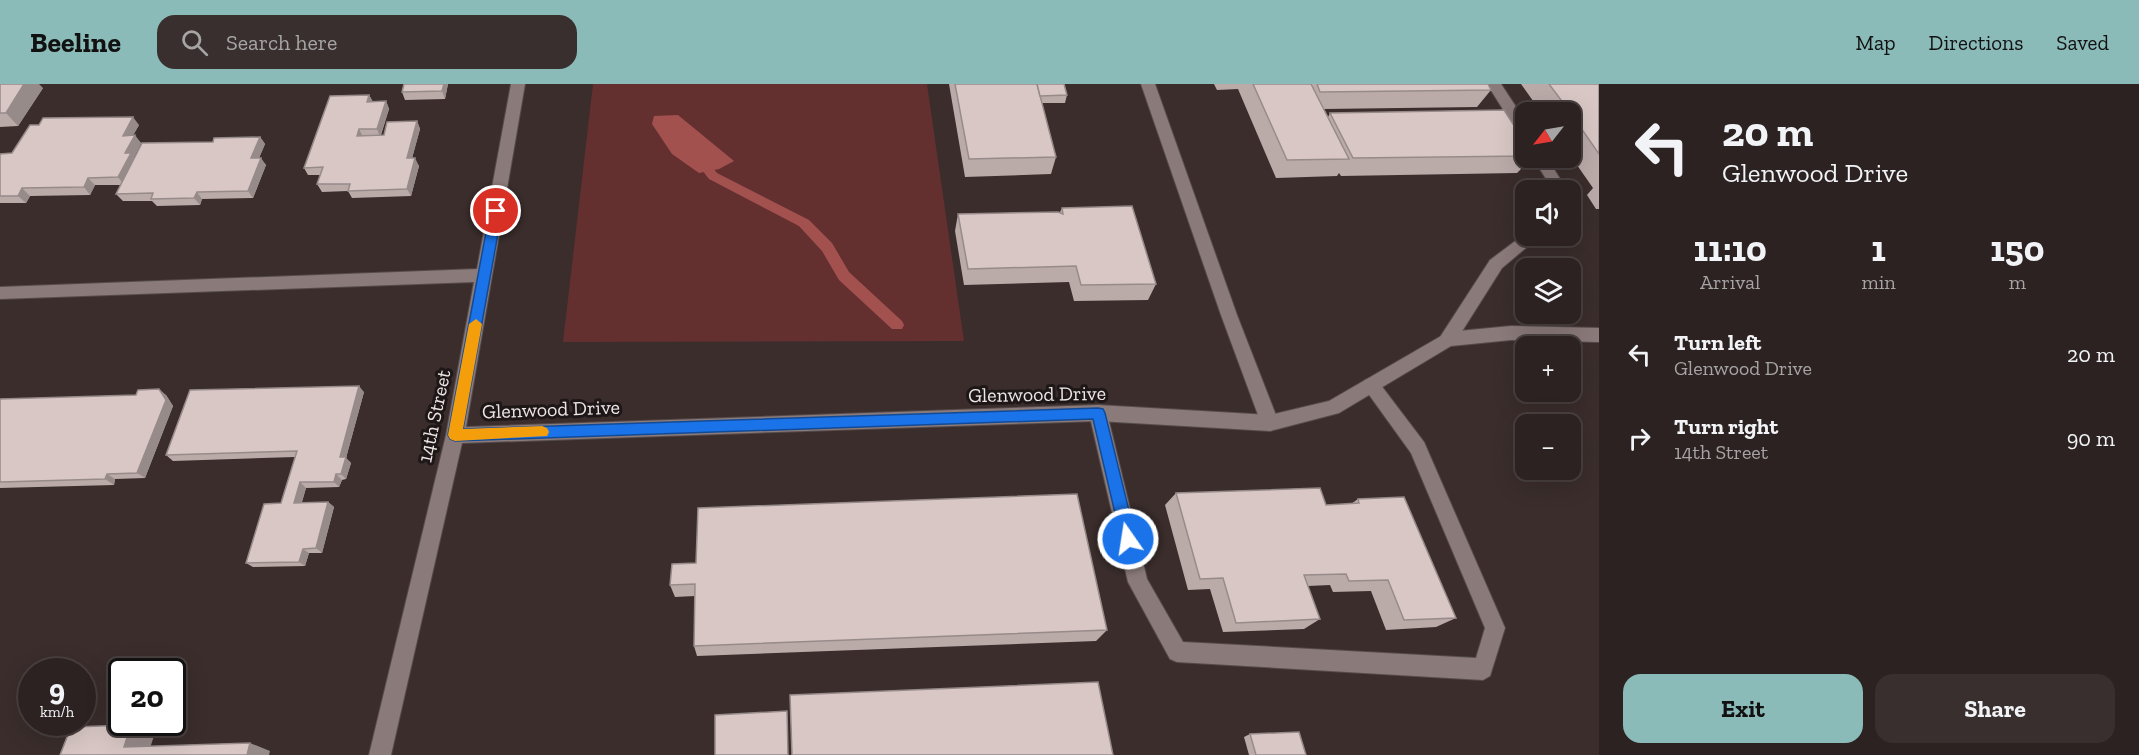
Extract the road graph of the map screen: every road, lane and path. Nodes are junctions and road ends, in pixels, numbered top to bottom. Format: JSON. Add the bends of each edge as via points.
{"nodes":[{"id":1,"x":518,"y":84,"type":"edge"},
{"id":2,"x":1148,"y":84,"type":"edge"},
{"id":3,"x":1494,"y":84,"type":"edge"},
{"id":4,"x":1515,"y":117,"type":"edge"},
{"id":5,"x":1519,"y":246,"type":"edge"},
{"id":6,"x":485,"y":275,"type":"junction"},
{"id":7,"x":0,"y":293,"type":"edge"},
{"id":8,"x":1599,"y":335,"type":"edge"},
{"id":9,"x":1448,"y":339,"type":"junction"},
{"id":10,"x":1371,"y":385,"type":"junction"},
{"id":11,"x":1098,"y":413,"type":"junction"},
{"id":12,"x":1270,"y":423,"type":"junction"},
{"id":13,"x":455,"y":435,"type":"junction"},
{"id":14,"x":380,"y":755,"type":"edge"}],
"edges":[{"from":1,"to":6,"type":"street","name":"14th Street"},
{"from":2,"to":12,"type":"street"},
{"from":3,"to":4,"type":"street"},
{"from":5,"to":9,"type":"street","via":[[1496,264]]},
{"from":6,"to":7,"type":"street"},
{"from":6,"to":13,"type":"street","name":"14th Street"},
{"from":8,"to":9,"type":"street","name":"Glenwood Drive","via":[[1511,333]]},
{"from":9,"to":10,"type":"street","name":"Glenwood Drive"},
{"from":10,"to":11,"type":"street","via":[[1418,448],[1495,627],[1483,669],[1177,652],[1138,582]]},
{"from":10,"to":12,"type":"street","name":"Glenwood Drive","via":[[1333,408]]},
{"from":11,"to":12,"type":"street","name":"Glenwood Drive"},
{"from":11,"to":13,"type":"street","name":"Glenwood Drive"},
{"from":13,"to":14,"type":"street","name":"14th Street"}]}
